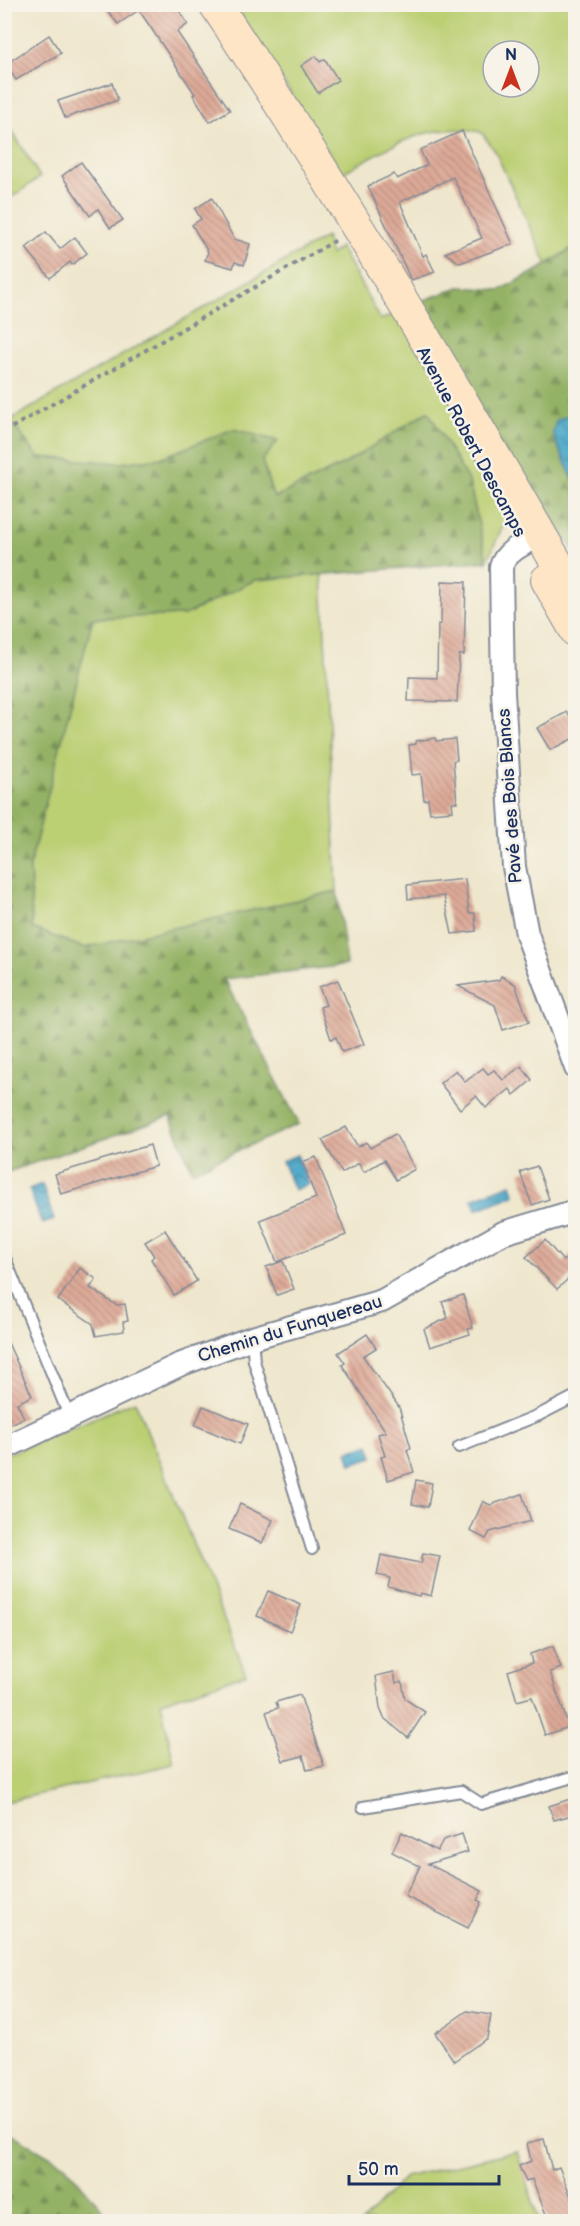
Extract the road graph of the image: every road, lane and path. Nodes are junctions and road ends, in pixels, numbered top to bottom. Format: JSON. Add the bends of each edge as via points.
{"nodes":[{"id":1,"x":215,"y":4,"type":"edge"},
{"id":2,"x":364,"y":240,"type":"junction"},
{"id":3,"x":4,"y":432,"type":"edge"},
{"id":4,"x":533,"y":539,"type":"junction"},
{"id":5,"x":576,"y":596,"type":"edge"},
{"id":6,"x":576,"y":631,"type":"edge"},
{"id":7,"x":576,"y":1068,"type":"edge"},
{"id":8,"x":576,"y":1211,"type":"edge"},
{"id":9,"x":4,"y":1256,"type":"edge"},
{"id":10,"x":252,"y":1338,"type":"junction"},
{"id":11,"x":576,"y":1396,"type":"edge"},
{"id":12,"x":70,"y":1418,"type":"junction"},
{"id":13,"x":459,"y":1447,"type":"dead end"},
{"id":14,"x":4,"y":1448,"type":"edge"},
{"id":15,"x":312,"y":1549,"type":"dead end"},
{"id":16,"x":576,"y":1776,"type":"edge"},
{"id":17,"x":363,"y":1807,"type":"dead end"}],
"edges":[{"from":1,"to":2,"type":"main road","name":"Avenue Robert Descamps"},
{"from":2,"to":3,"type":"path"},
{"from":2,"to":4,"type":"main road","name":"Avenue Robert Descamps"},
{"from":4,"to":5,"type":"main road","name":"Avenue Robert Descamps"},
{"from":4,"to":6,"type":"main road","name":"Avenue Robert Descamps"},
{"from":4,"to":7,"type":"street","name":"Pavé des Bois Blancs","via":[[504,558],[501,567],[502,693],[512,844],[527,934]]},
{"from":8,"to":10,"type":"street","name":"Chemin du Funquereau","via":[[494,1237],[382,1301]]},
{"from":9,"to":12,"type":"lane"},
{"from":10,"to":12,"type":"street","name":"Chemin du Funquereau","via":[[179,1365]]},
{"from":10,"to":15,"type":"lane","via":[[254,1361]]},
{"from":11,"to":13,"type":"lane"},
{"from":12,"to":14,"type":"street","name":"Chemin du Funquereau"},
{"from":16,"to":17,"type":"lane","via":[[481,1804],[461,1791]]}]}
